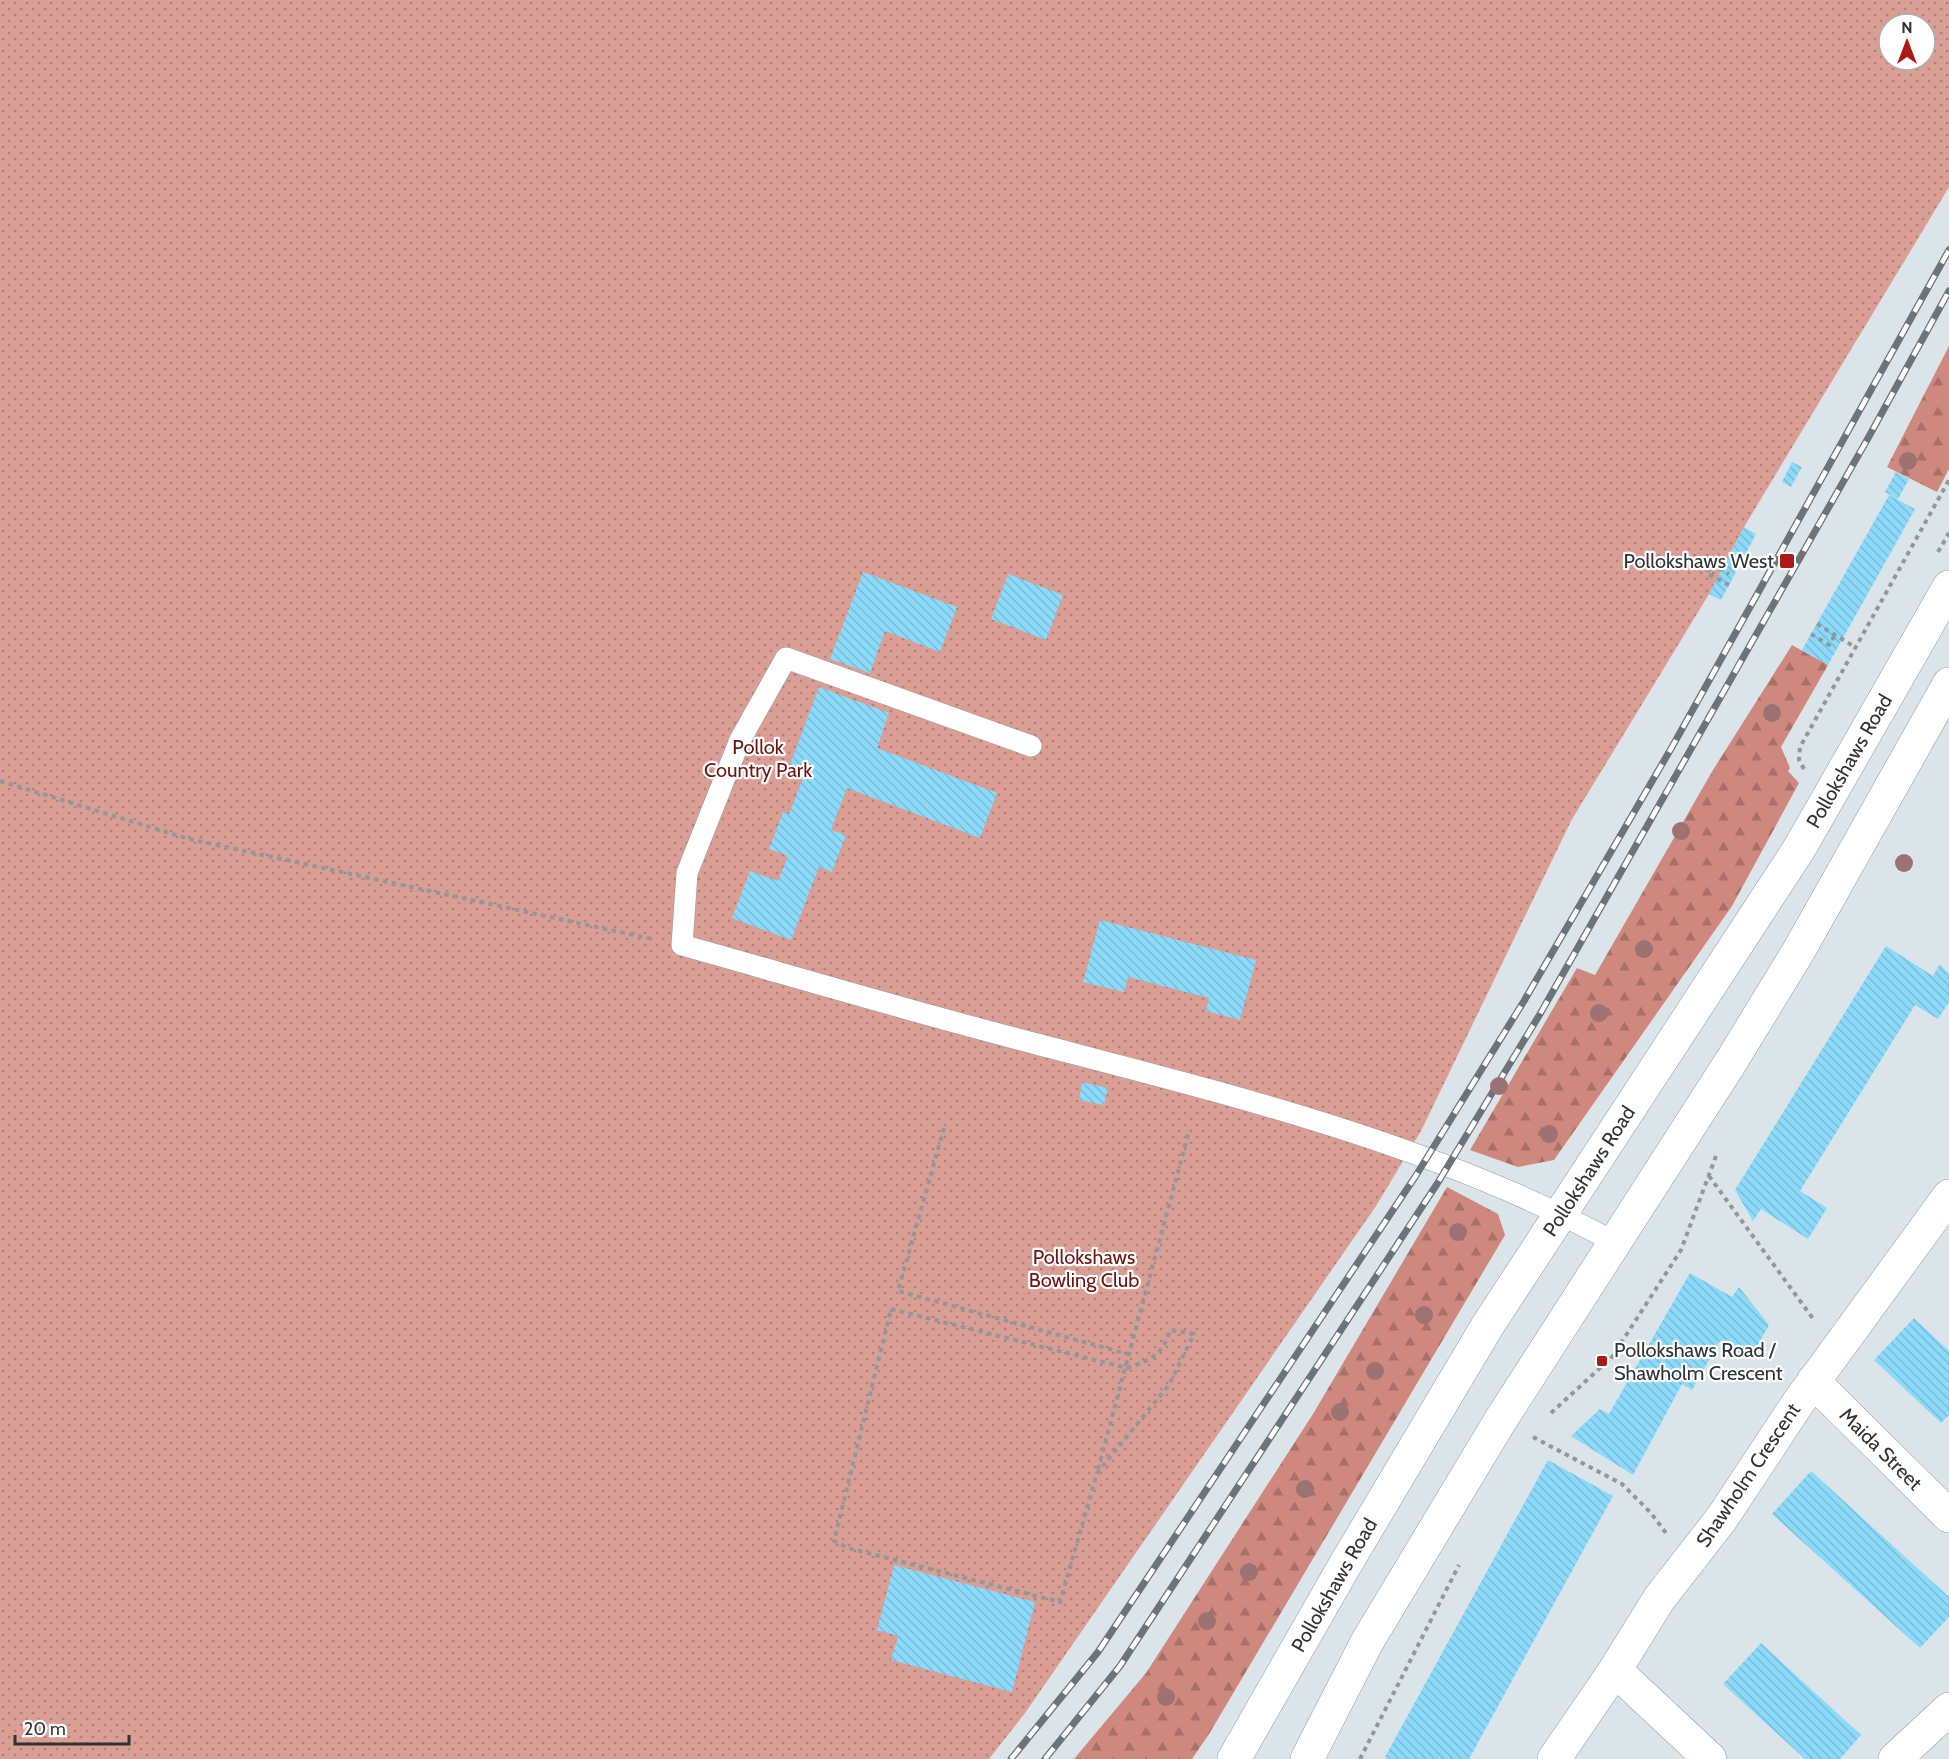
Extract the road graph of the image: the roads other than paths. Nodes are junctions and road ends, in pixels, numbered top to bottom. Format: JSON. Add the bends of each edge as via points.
{"nodes":[{"id":1,"x":1949,"y":587,"type":"edge"},
{"id":2,"x":1949,"y":684,"type":"edge"},
{"id":3,"x":1031,"y":746,"type":"dead end"},
{"id":4,"x":1949,"y":1196,"type":"edge"},
{"id":5,"x":1561,"y":1214,"type":"junction"},
{"id":6,"x":1616,"y":1242,"type":"junction"},
{"id":7,"x":1813,"y":1381,"type":"junction"},
{"id":8,"x":1949,"y":1516,"type":"edge"},
{"id":9,"x":1615,"y":1670,"type":"junction"},
{"id":10,"x":1949,"y":1709,"type":"edge"},
{"id":11,"x":1234,"y":1759,"type":"edge"},
{"id":12,"x":1307,"y":1759,"type":"edge"},
{"id":13,"x":1554,"y":1759,"type":"edge"},
{"id":14,"x":1710,"y":1759,"type":"edge"},
{"id":15,"x":1895,"y":1759,"type":"edge"}],
"edges":[{"from":1,"to":5,"type":"main road","name":"Pollokshaws Road","via":[[1793,859]]},
{"from":2,"to":6,"type":"main road","via":[[1797,952]]},
{"from":3,"to":5,"type":"lane","via":[[786,658],[740,740],[687,873],[682,945],[1333,1126],[1453,1167]]},
{"from":4,"to":7,"type":"main road","name":"Shawholm Crescent"},
{"from":5,"to":6,"type":"lane"},
{"from":5,"to":11,"type":"main road","name":"Pollokshaws Road","via":[[1450,1388]]},
{"from":6,"to":12,"type":"main road","via":[[1500,1421],[1379,1622]]},
{"from":7,"to":8,"type":"main road","name":"Maida Street"},
{"from":7,"to":9,"type":"main road","name":"Shawholm Crescent","via":[[1722,1518],[1659,1599]]},
{"from":9,"to":13,"type":"main road","name":"Shawholm Crescent"},
{"from":9,"to":14,"type":"main road"},
{"from":10,"to":15,"type":"main road"}]}
